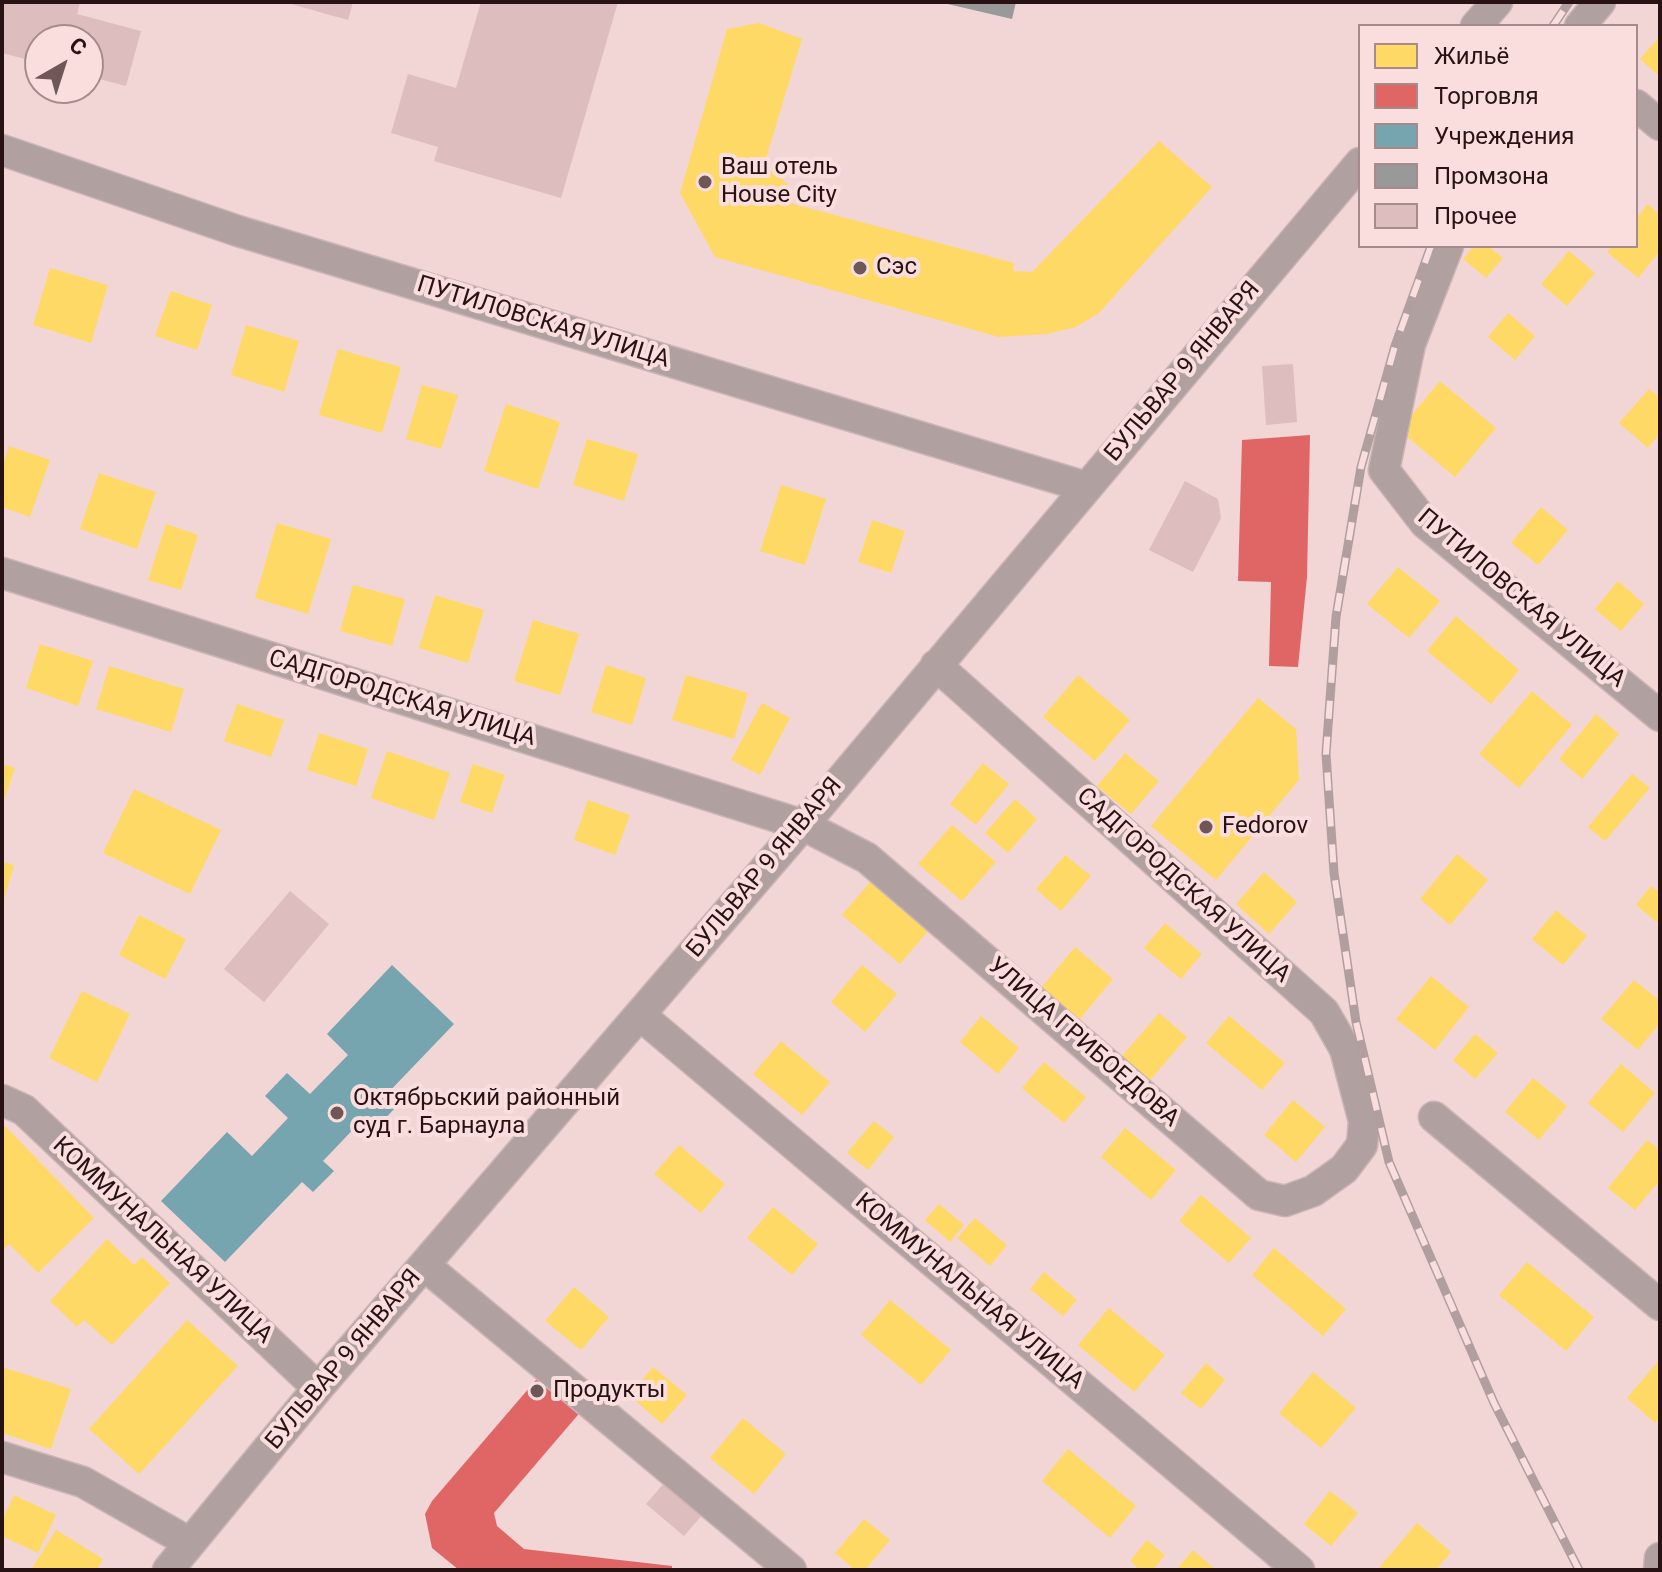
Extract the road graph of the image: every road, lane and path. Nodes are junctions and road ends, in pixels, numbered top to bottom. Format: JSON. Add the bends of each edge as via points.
{"nodes":[{"id":1,"x":1497,"y":2,"type":"edge"},
{"id":2,"x":1600,"y":2,"type":"edge"},
{"id":3,"x":1478,"y":24,"type":"edge"},
{"id":4,"x":1582,"y":24,"type":"edge"},
{"id":5,"x":1638,"y":107,"type":"edge"},
{"id":6,"x":1660,"y":125,"type":"edge"},
{"id":7,"x":2,"y":150,"type":"edge"},
{"id":8,"x":1358,"y":165,"type":"edge"},
{"id":9,"x":1447,"y":248,"type":"edge"},
{"id":10,"x":1086,"y":487,"type":"junction"},
{"id":11,"x":2,"y":573,"type":"edge"},
{"id":12,"x":936,"y":665,"type":"junction"},
{"id":13,"x":1660,"y":716,"type":"edge"},
{"id":14,"x":803,"y":825,"type":"junction"},
{"id":15,"x":640,"y":1015,"type":"junction"},
{"id":16,"x":2,"y":1100,"type":"edge"},
{"id":17,"x":1434,"y":1117,"type":"dead end"},
{"id":18,"x":1362,"y":1145,"type":"joint"},
{"id":19,"x":424,"y":1265,"type":"junction"},
{"id":20,"x":1660,"y":1305,"type":"edge"},
{"id":21,"x":318,"y":1388,"type":"junction"},
{"id":22,"x":2,"y":1457,"type":"edge"},
{"id":23,"x":190,"y":1543,"type":"junction"},
{"id":24,"x":1660,"y":1558,"type":"edge"},
{"id":25,"x":168,"y":1570,"type":"edge"},
{"id":26,"x":791,"y":1570,"type":"edge"},
{"id":27,"x":1299,"y":1570,"type":"edge"},
{"id":28,"x":1659,"y":1570,"type":"edge"}],
"edges":[{"from":1,"to":3,"type":"street"},
{"from":2,"to":4,"type":"street"},
{"from":5,"to":6,"type":"street"},
{"from":7,"to":10,"type":"street","name":"ПУТИЛОВСКАЯ УЛИЦА","via":[[238,231]]},
{"from":8,"to":10,"type":"street","name":"БУЛЬВАР 9 ЯНВАРЯ"},
{"from":9,"to":13,"type":"street","name":"ПУТИЛОВСКАЯ УЛИЦА","via":[[1410,344],[1384,470],[1425,523]]},
{"from":10,"to":12,"type":"street","name":"БУЛЬВАР 9 ЯНВАРЯ"},
{"from":11,"to":14,"type":"street","name":"САДГОРОДСКАЯ УЛИЦА"},
{"from":12,"to":14,"type":"street","name":"БУЛЬВАР 9 ЯНВАРЯ"},
{"from":12,"to":18,"type":"street","name":"САДГОРОДСКАЯ УЛИЦА","via":[[1324,1012],[1356,1080],[1364,1121]]},
{"from":14,"to":15,"type":"street","name":"БУЛЬВАР 9 ЯНВАРЯ"},
{"from":14,"to":18,"type":"street","name":"УЛИЦА ГРИБОЕДОВА","via":[[867,858],[1259,1195],[1285,1201],[1313,1191],[1344,1169]]},
{"from":15,"to":19,"type":"street","name":"БУЛЬВАР 9 ЯНВАРЯ"},
{"from":15,"to":27,"type":"street","name":"КОММУНАЛЬНАЯ УЛИЦА"},
{"from":16,"to":21,"type":"street","name":"КОММУНАЛЬНАЯ УЛИЦА","via":[[24,1110]]},
{"from":17,"to":20,"type":"street"},
{"from":19,"to":21,"type":"street","name":"БУЛЬВАР 9 ЯНВАРЯ"},
{"from":19,"to":26,"type":"street"},
{"from":21,"to":23,"type":"street","name":"БУЛЬВАР 9 ЯНВАРЯ"},
{"from":22,"to":23,"type":"street","via":[[83,1482]]},
{"from":23,"to":25,"type":"street","name":"БУЛЬВАР 9 ЯНВАРЯ"},
{"from":24,"to":28,"type":"street"}]}
